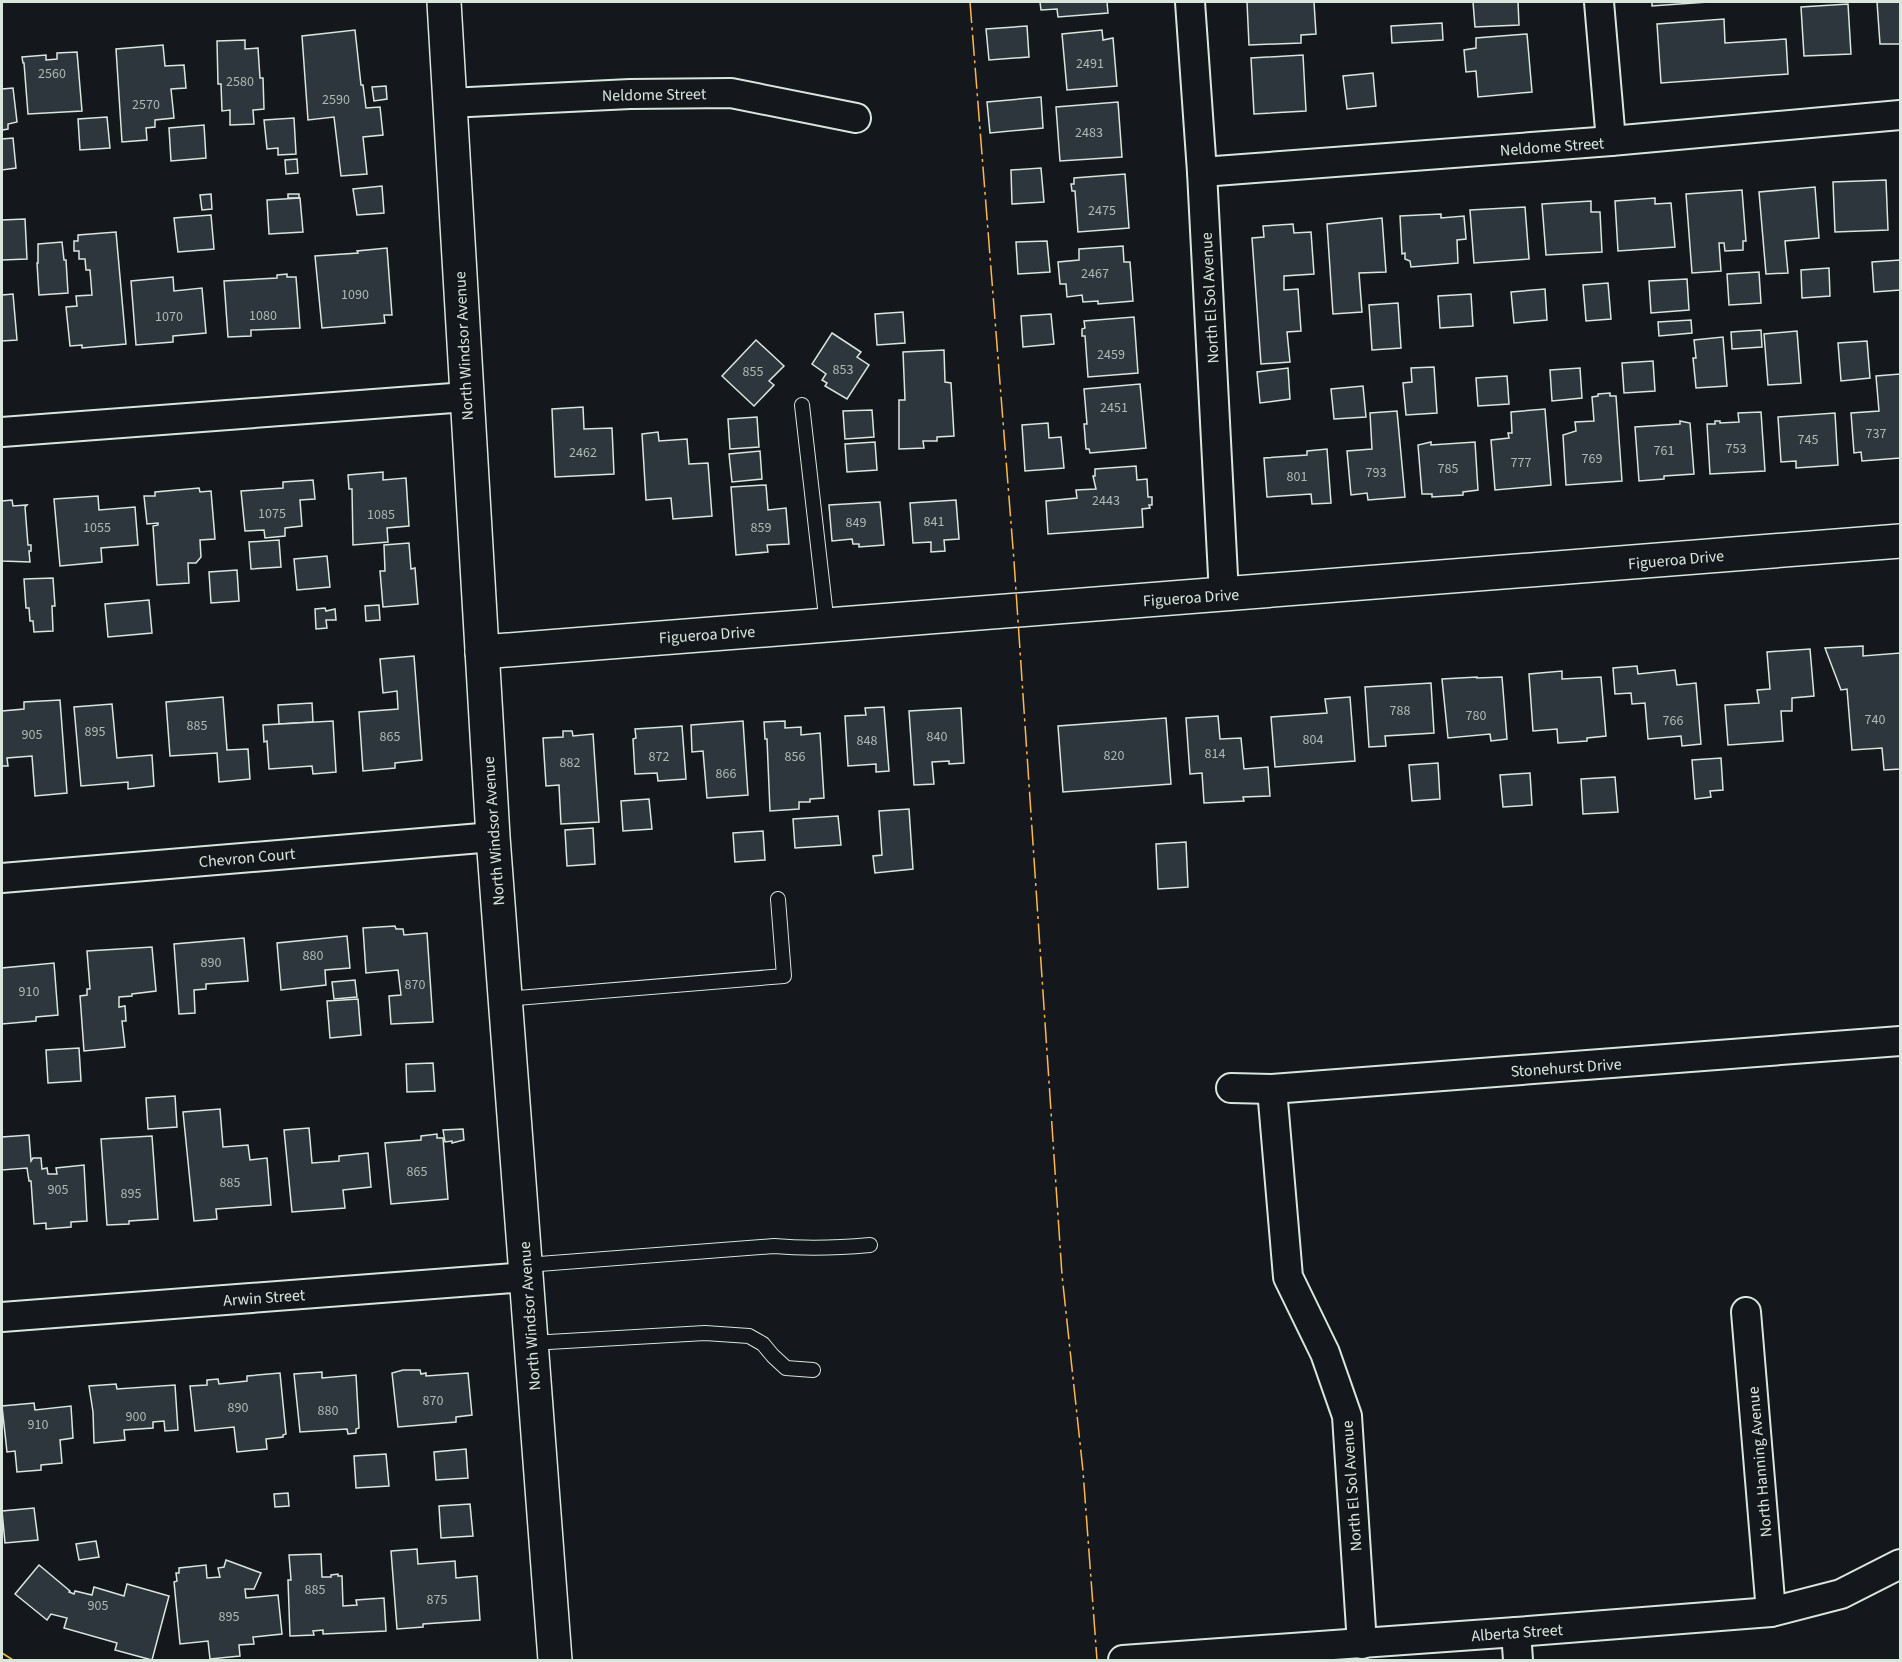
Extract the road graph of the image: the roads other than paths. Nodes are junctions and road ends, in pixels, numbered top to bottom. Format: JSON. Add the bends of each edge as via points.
{"nodes":[{"id":1,"x":444,"y":2,"type":"edge"},
{"id":2,"x":1190,"y":2,"type":"edge"},
{"id":3,"x":1599,"y":2,"type":"edge"},
{"id":4,"x":449,"y":103,"type":"junction"},
{"id":5,"x":1900,"y":115,"type":"edge"},
{"id":6,"x":856,"y":118,"type":"dead end"},
{"id":7,"x":1611,"y":141,"type":"junction"},
{"id":8,"x":1202,"y":172,"type":"junction"},
{"id":9,"x":466,"y":398,"type":"junction"},
{"id":10,"x":802,"y":405,"type":"dead end"},
{"id":11,"x":2,"y":432,"type":"edge"},
{"id":12,"x":1900,"y":541,"type":"edge"},
{"id":13,"x":1224,"y":594,"type":"junction"},
{"id":14,"x":827,"y":625,"type":"junction"},
{"id":15,"x":482,"y":652,"type":"junction"},
{"id":16,"x":493,"y":837,"type":"junction"},
{"id":17,"x":2,"y":878,"type":"edge"},
{"id":18,"x":778,"y":899,"type":"dead end"},
{"id":19,"x":506,"y":999,"type":"junction"},
{"id":20,"x":1900,"y":1041,"type":"edge"},
{"id":21,"x":1231,"y":1088,"type":"dead end"},
{"id":22,"x":1272,"y":1089,"type":"junction"},
{"id":23,"x":870,"y":1245,"type":"dead end"},
{"id":24,"x":526,"y":1271,"type":"junction"},
{"id":25,"x":1746,"y":1312,"type":"dead end"},
{"id":26,"x":2,"y":1317,"type":"edge"},
{"id":27,"x":531,"y":1343,"type":"junction"},
{"id":28,"x":813,"y":1370,"type":"dead end"},
{"id":29,"x":1900,"y":1564,"type":"edge"},
{"id":30,"x":1772,"y":1612,"type":"junction"},
{"id":31,"x":1516,"y":1632,"type":"junction"},
{"id":32,"x":1362,"y":1644,"type":"junction"},
{"id":33,"x":555,"y":1660,"type":"edge"},
{"id":34,"x":1124,"y":1660,"type":"edge"},
{"id":35,"x":1518,"y":1660,"type":"edge"}],
"edges":[{"from":1,"to":4,"type":"street","name":"North Windsor Avenue"},
{"from":2,"to":8,"type":"street","name":"North El Sol Avenue"},
{"from":3,"to":7,"type":"street"},
{"from":4,"to":6,"type":"street","name":"Neldome Street","via":[[731,93]]},
{"from":4,"to":9,"type":"street","name":"North Windsor Avenue"},
{"from":5,"to":7,"type":"street","name":"Neldome Street"},
{"from":7,"to":8,"type":"street","name":"Neldome Street"},
{"from":8,"to":13,"type":"street","name":"North El Sol Avenue"},
{"from":9,"to":11,"type":"street"},
{"from":9,"to":15,"type":"street","name":"North Windsor Avenue"},
{"from":10,"to":14,"type":"lane"},
{"from":12,"to":13,"type":"street","name":"Figueroa Drive"},
{"from":13,"to":14,"type":"street","name":"Figueroa Drive"},
{"from":14,"to":15,"type":"street","name":"Figueroa Drive"},
{"from":15,"to":16,"type":"street","name":"North Windsor Avenue"},
{"from":16,"to":17,"type":"street","name":"Chevron Court"},
{"from":16,"to":19,"type":"street","name":"North Windsor Avenue"},
{"from":18,"to":19,"type":"lane","via":[[784,976]]},
{"from":19,"to":24,"type":"street","name":"North Windsor Avenue"},
{"from":20,"to":22,"type":"street","name":"Stonehurst Drive"},
{"from":21,"to":22,"type":"street","name":"Stonehurst Drive"},
{"from":22,"to":32,"type":"street","name":"North El Sol Avenue","via":[[1288,1277],[1325,1353],[1347,1416]]},
{"from":23,"to":24,"type":"lane","via":[[830,1249],[774,1246]]},
{"from":24,"to":26,"type":"street","name":"Arwin Street"},
{"from":24,"to":27,"type":"street","name":"North Windsor Avenue"},
{"from":25,"to":30,"type":"street","name":"North Hanning Avenue"},
{"from":27,"to":28,"type":"lane","via":[[705,1333],[749,1336],[763,1344],[786,1368]]},
{"from":27,"to":33,"type":"street","name":"North Windsor Avenue"},
{"from":29,"to":30,"type":"street","name":"Alberta Street","via":[[1841,1594]]},
{"from":30,"to":31,"type":"street","name":"Alberta Street"},
{"from":31,"to":32,"type":"street","name":"Alberta Street"},
{"from":31,"to":35,"type":"street"},
{"from":32,"to":34,"type":"street","name":"Alberta Street"}]}
